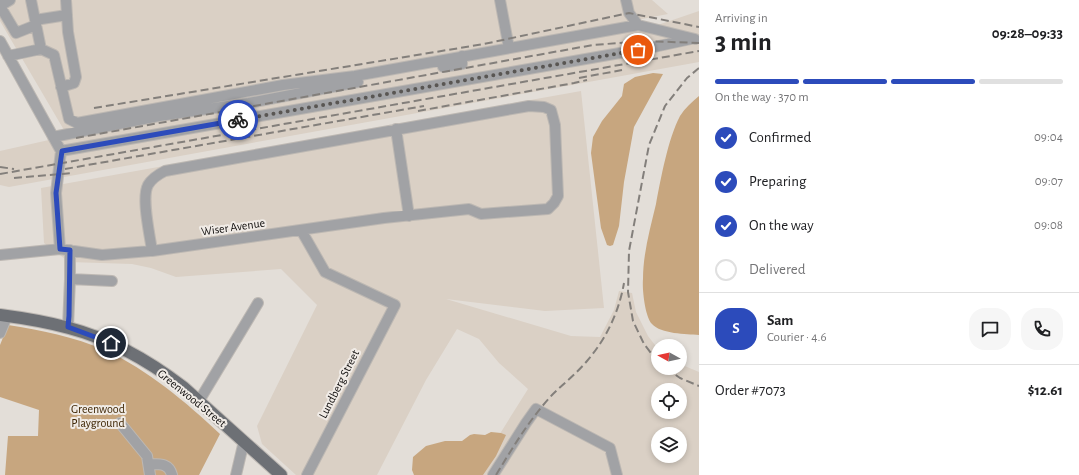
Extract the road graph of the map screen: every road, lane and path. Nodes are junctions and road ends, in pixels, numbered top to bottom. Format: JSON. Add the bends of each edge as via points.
{"nodes":[{"id":1,"x":10,"y":0,"type":"edge"},
{"id":2,"x":32,"y":0,"type":"edge"},
{"id":3,"x":66,"y":0,"type":"edge"},
{"id":4,"x":500,"y":0,"type":"edge"},
{"id":5,"x":626,"y":0,"type":"edge"},
{"id":6,"x":0,"y":6,"type":"edge"},
{"id":7,"x":67,"y":15,"type":"junction"},
{"id":8,"x":35,"y":23,"type":"junction"},
{"id":9,"x":638,"y":25,"type":"junction"},
{"id":10,"x":697,"y":38,"type":"edge"},
{"id":11,"x":0,"y":41,"type":"edge"},
{"id":12,"x":509,"y":48,"type":"junction"},
{"id":13,"x":41,"y":49,"type":"junction"},
{"id":14,"x":8,"y":56,"type":"junction"},
{"id":15,"x":462,"y":56,"type":"junction"},
{"id":16,"x":61,"y":87,"type":"junction"},
{"id":17,"x":396,"y":129,"type":"junction"},
{"id":18,"x":53,"y":136,"type":"junction"},
{"id":19,"x":62,"y":151,"type":"junction"},
{"id":20,"x":409,"y":216,"type":"junction"},
{"id":21,"x":301,"y":230,"type":"junction"},
{"id":22,"x":65,"y":250,"type":"junction"},
{"id":23,"x":151,"y":251,"type":"junction"},
{"id":24,"x":0,"y":255,"type":"edge"},
{"id":25,"x":70,"y":279,"type":"junction"},
{"id":26,"x":112,"y":281,"type":"dead end"},
{"id":27,"x":258,"y":303,"type":"dead end"},
{"id":28,"x":4,"y":315,"type":"edge"},
{"id":29,"x":68,"y":327,"type":"junction"},
{"id":30,"x":0,"y":333,"type":"edge"},
{"id":31,"x":199,"y":401,"type":"junction"},
{"id":32,"x":120,"y":423,"type":"dead end"},
{"id":33,"x":244,"y":441,"type":"junction"},
{"id":34,"x":149,"y":464,"type":"junction"},
{"id":35,"x":150,"y":475,"type":"edge"},
{"id":36,"x":172,"y":475,"type":"edge"},
{"id":37,"x":236,"y":475,"type":"edge"},
{"id":38,"x":281,"y":475,"type":"edge"},
{"id":39,"x":307,"y":475,"type":"edge"},
{"id":40,"x":493,"y":475,"type":"edge"},
{"id":41,"x":617,"y":475,"type":"edge"}],
"edges":[{"from":1,"to":6,"type":"street"},
{"from":2,"to":8,"type":"street"},
{"from":3,"to":7,"type":"street"},
{"from":4,"to":12,"type":"street"},
{"from":5,"to":9,"type":"street","via":[[629,13]]},
{"from":6,"to":8,"type":"street","via":[[16,33]]},
{"from":7,"to":8,"type":"street"},
{"from":7,"to":16,"type":"street","via":[[76,77],[74,83]]},
{"from":8,"to":13,"type":"street"},
{"from":9,"to":10,"type":"street"},
{"from":9,"to":12,"type":"street"},
{"from":10,"to":19,"type":"street"},
{"from":11,"to":14,"type":"street"},
{"from":12,"to":15,"type":"street"},
{"from":13,"to":14,"type":"street"},
{"from":13,"to":16,"type":"street","via":[[54,55]]},
{"from":14,"to":18,"type":"street"},
{"from":15,"to":16,"type":"street","via":[[355,76],[283,85],[76,123],[69,119]]},
{"from":15,"to":18,"type":"street","via":[[462,64]]},
{"from":17,"to":20,"type":"street"},
{"from":17,"to":20,"type":"street","name":"Wiser Avenue","via":[[529,106],[551,110],[555,125],[558,196],[548,209],[482,214],[469,210]]},
{"from":17,"to":23,"type":"street","via":[[160,173],[148,184],[145,195]]},
{"from":18,"to":19,"type":"street"},
{"from":19,"to":22,"type":"street","via":[[56,193]]},
{"from":20,"to":21,"type":"street","name":"Wiser Avenue"},
{"from":21,"to":23,"type":"street","name":"Wiser Avenue"},
{"from":21,"to":39,"type":"street","name":"Lundberg Street","via":[[325,272],[394,305]]},
{"from":22,"to":23,"type":"street","name":"Wiser Avenue","via":[[102,255]]},
{"from":22,"to":24,"type":"street","name":"Wiser Avenue"},
{"from":22,"to":25,"type":"street"},
{"from":25,"to":26,"type":"street"},
{"from":25,"to":29,"type":"street"},
{"from":27,"to":31,"type":"street"},
{"from":28,"to":29,"type":"main road","name":"Greenwood Street"},
{"from":28,"to":30,"type":"street"},
{"from":29,"to":31,"type":"main road","name":"Greenwood Street","via":[[135,355],[169,376]]},
{"from":31,"to":33,"type":"main road","name":"Greenwood Street"},
{"from":32,"to":34,"type":"street","via":[[147,456]]},
{"from":33,"to":37,"type":"street"},
{"from":33,"to":38,"type":"main road","name":"Greenwood Street"},
{"from":34,"to":35,"type":"street"},
{"from":34,"to":36,"type":"street","via":[[167,466]]},
{"from":40,"to":41,"type":"street","via":[[536,409],[610,448]]}]}
